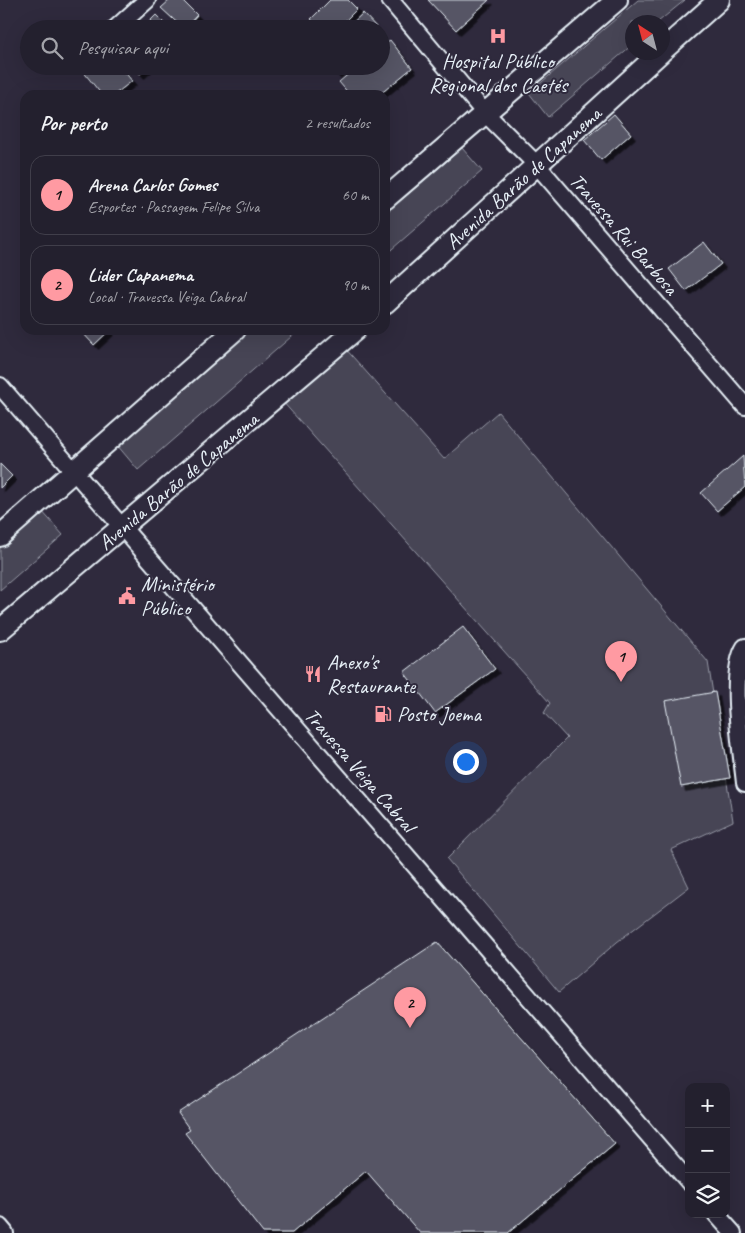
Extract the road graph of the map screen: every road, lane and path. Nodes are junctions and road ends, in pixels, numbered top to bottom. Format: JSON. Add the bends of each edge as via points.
{"nodes":[{"id":1,"x":147,"y":0,"type":"edge"},
{"id":2,"x":390,"y":0,"type":"edge"},
{"id":3,"x":617,"y":0,"type":"edge"},
{"id":4,"x":719,"y":0,"type":"edge"},
{"id":5,"x":125,"y":20,"type":"edge"},
{"id":6,"x":670,"y":45,"type":"edge"},
{"id":7,"x":653,"y":60,"type":"edge"},
{"id":8,"x":484,"y":112,"type":"junction"},
{"id":9,"x":537,"y":165,"type":"junction"},
{"id":10,"x":390,"y":195,"type":"edge"},
{"id":11,"x":390,"y":298,"type":"edge"},
{"id":12,"x":229,"y":335,"type":"edge"},
{"id":13,"x":350,"y":335,"type":"edge"},
{"id":14,"x":0,"y":386,"type":"edge"},
{"id":15,"x":745,"y":406,"type":"edge"},
{"id":16,"x":74,"y":471,"type":"junction"},
{"id":17,"x":122,"y":528,"type":"junction"},
{"id":18,"x":0,"y":536,"type":"edge"},
{"id":19,"x":0,"y":630,"type":"edge"},
{"id":20,"x":745,"y":647,"type":"edge"},
{"id":21,"x":745,"y":783,"type":"edge"},
{"id":22,"x":685,"y":1177,"type":"edge"},
{"id":23,"x":720,"y":1218,"type":"edge"},
{"id":24,"x":0,"y":1227,"type":"edge"},
{"id":25,"x":5,"y":1233,"type":"edge"},
{"id":26,"x":733,"y":1233,"type":"edge"}],
"edges":[{"from":1,"to":5,"type":"street"},
{"from":2,"to":8,"type":"street","name":"Travessa Rui Barbosa"},
{"from":3,"to":8,"type":"street"},
{"from":4,"to":6,"type":"street","name":"Avenida Barão de Capanema"},
{"from":7,"to":9,"type":"street","name":"Avenida Barão de Capanema"},
{"from":8,"to":9,"type":"street","name":"Travessa Rui Barbosa"},
{"from":8,"to":10,"type":"street"},
{"from":9,"to":11,"type":"street","name":"Avenida Barão de Capanema"},
{"from":9,"to":15,"type":"street","name":"Travessa Rui Barbosa"},
{"from":12,"to":16,"type":"street"},
{"from":13,"to":17,"type":"street","name":"Avenida Barão de Capanema"},
{"from":14,"to":16,"type":"street","name":"Travessa Veiga Cabral"},
{"from":16,"to":17,"type":"street","name":"Travessa Veiga Cabral"},
{"from":16,"to":18,"type":"street"},
{"from":17,"to":19,"type":"street","name":"Avenida Barão de Capanema"},
{"from":17,"to":22,"type":"street","name":"Travessa Veiga Cabral"},
{"from":20,"to":21,"type":"street","via":[[737,683]]},
{"from":23,"to":26,"type":"street"},
{"from":24,"to":25,"type":"street"}]}
